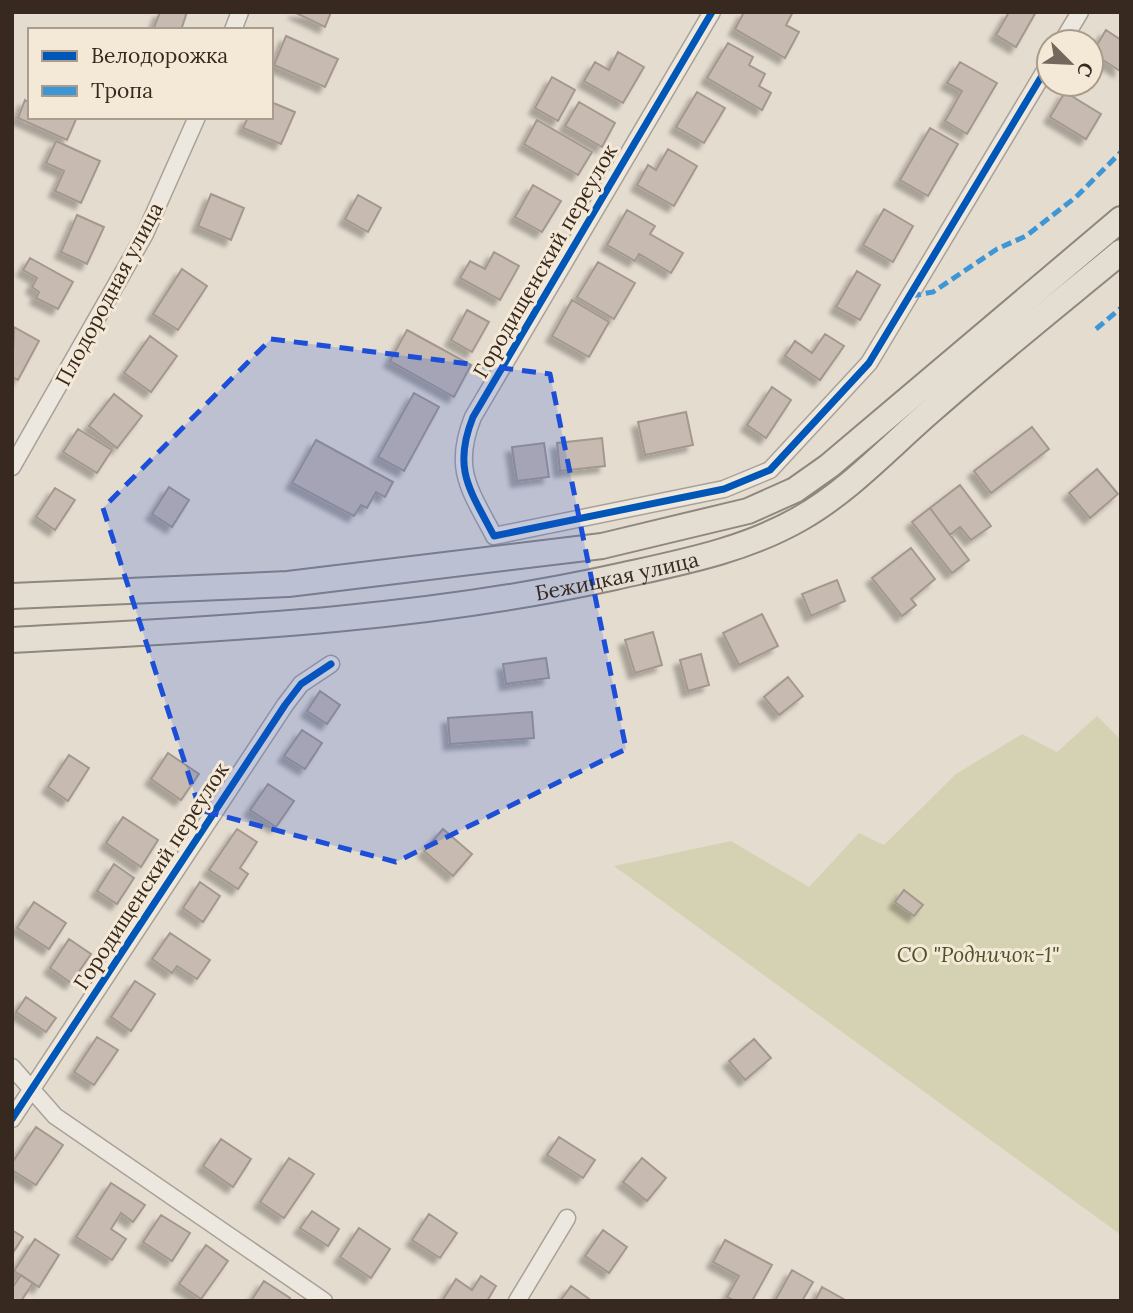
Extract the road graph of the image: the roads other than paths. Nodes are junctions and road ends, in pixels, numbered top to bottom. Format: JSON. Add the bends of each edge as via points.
{"nodes":[{"id":1,"x":712,"y":12,"type":"edge"},
{"id":2,"x":1080,"y":12,"type":"edge"},
{"id":3,"x":1070,"y":28,"type":"edge"},
{"id":4,"x":1035,"y":87,"type":"edge"},
{"id":5,"x":196,"y":119,"type":"edge"},
{"id":6,"x":1121,"y":219,"type":"edge"},
{"id":7,"x":1121,"y":252,"type":"edge"},
{"id":8,"x":12,"y":467,"type":"edge"},
{"id":9,"x":12,"y":596,"type":"edge"},
{"id":10,"x":12,"y":640,"type":"edge"},
{"id":11,"x":331,"y":664,"type":"dead end"},
{"id":12,"x":12,"y":1067,"type":"edge"},
{"id":13,"x":31,"y":1090,"type":"junction"},
{"id":14,"x":12,"y":1119,"type":"edge"},
{"id":15,"x":567,"y":1218,"type":"dead end"},
{"id":16,"x":324,"y":1301,"type":"edge"},
{"id":17,"x":517,"y":1301,"type":"edge"}],
"edges":[{"from":1,"to":4,"type":"street","name":"Городищенский переулок","via":[[465,436],[462,460],[469,488],[494,536],[724,489],[770,470],[869,363]]},
{"from":2,"to":3,"type":"street"},
{"from":5,"to":8,"type":"street","name":"Плодородная улица","via":[[145,234]]},
{"from":6,"to":9,"type":"main road","name":"Бежицкая улица","via":[[829,466],[795,490],[748,511],[602,546],[352,578]]},
{"from":7,"to":10,"type":"main road","name":"Бежицкая улица","via":[[834,496],[799,519],[749,542],[705,557],[576,586],[402,614]]},
{"from":11,"to":13,"type":"street","name":"Городищенский переулок","via":[[301,684],[285,705]]},
{"from":12,"to":13,"type":"street"},
{"from":13,"to":14,"type":"street","name":"Городищенский переулок"},
{"from":13,"to":16,"type":"street","via":[[55,1116]]},
{"from":15,"to":17,"type":"street"}]}
